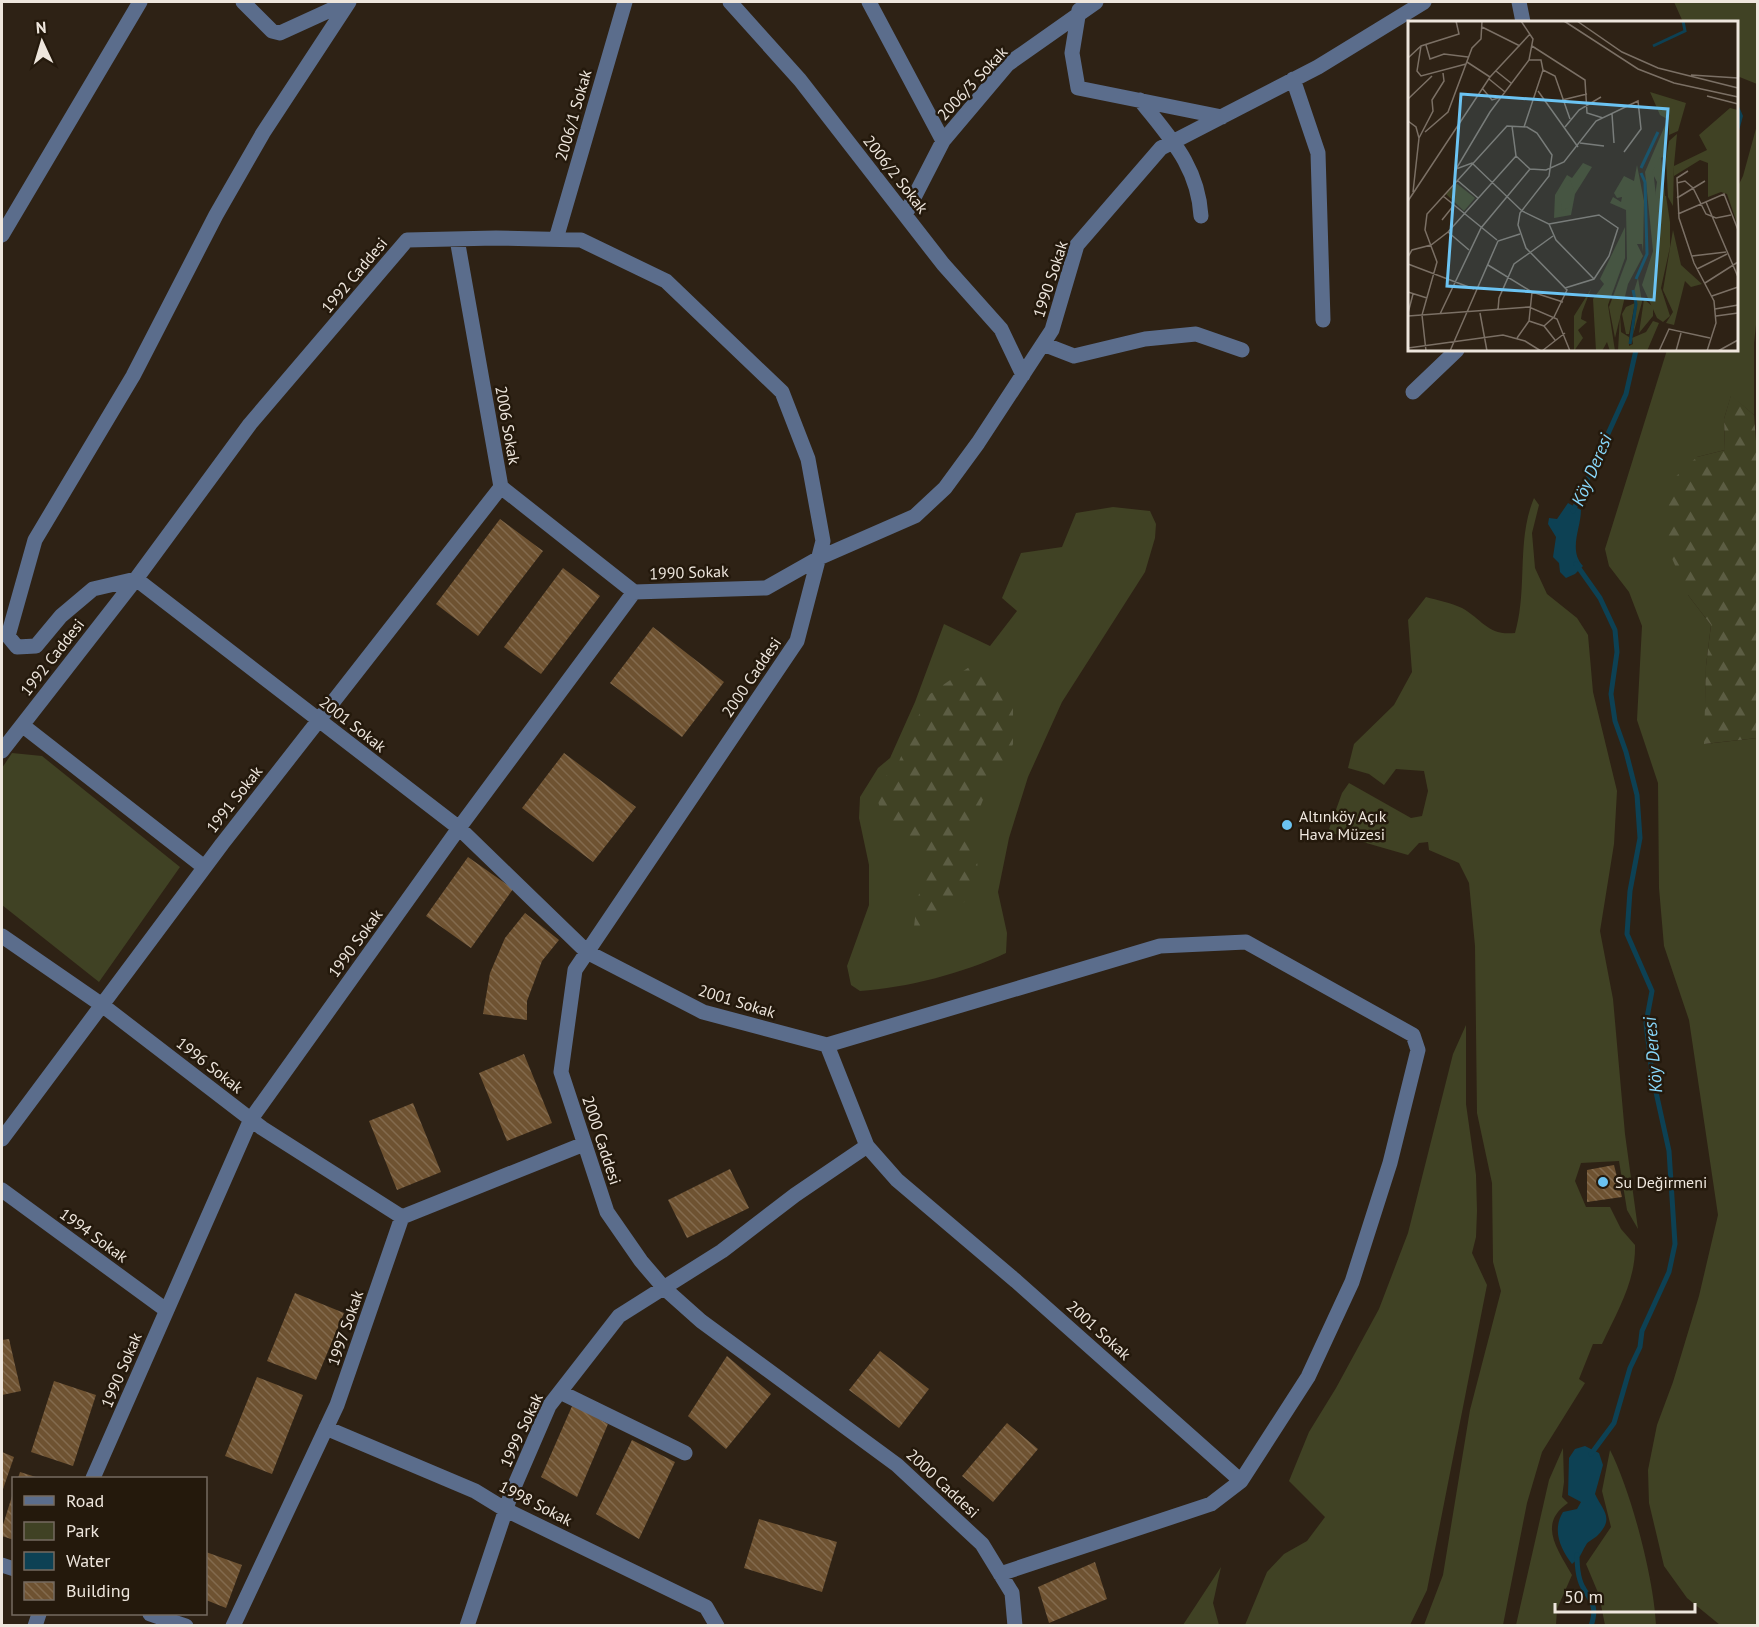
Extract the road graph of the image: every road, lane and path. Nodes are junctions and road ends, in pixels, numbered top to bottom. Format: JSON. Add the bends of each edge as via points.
{"nodes":[{"id":1,"x":140,"y":2,"type":"edge"},
{"id":2,"x":243,"y":2,"type":"edge"},
{"id":3,"x":348,"y":2,"type":"edge"},
{"id":4,"x":625,"y":2,"type":"edge"},
{"id":5,"x":730,"y":2,"type":"edge"},
{"id":6,"x":869,"y":2,"type":"edge"},
{"id":7,"x":1096,"y":2,"type":"edge"},
{"id":8,"x":1424,"y":2,"type":"edge"},
{"id":9,"x":1519,"y":2,"type":"edge"},
{"id":10,"x":1079,"y":8,"type":"edge"},
{"id":11,"x":1523,"y":21,"type":"edge"},
{"id":12,"x":1293,"y":80,"type":"junction"},
{"id":13,"x":1140,"y":100,"type":"junction"},
{"id":14,"x":1222,"y":117,"type":"junction"},
{"id":15,"x":943,"y":141,"type":"junction"},
{"id":16,"x":1173,"y":142,"type":"junction"},
{"id":17,"x":906,"y":215,"type":"junction"},
{"id":18,"x":1201,"y":216,"type":"dead end"},
{"id":19,"x":2,"y":235,"type":"edge"},
{"id":20,"x":457,"y":238,"type":"junction"},
{"id":21,"x":556,"y":239,"type":"junction"},
{"id":22,"x":1323,"y":320,"type":"dead end"},
{"id":23,"x":1043,"y":344,"type":"junction"},
{"id":24,"x":1242,"y":350,"type":"dead end"},
{"id":25,"x":1456,"y":351,"type":"edge"},
{"id":26,"x":1023,"y":375,"type":"junction"},
{"id":27,"x":1413,"y":392,"type":"dead end"},
{"id":28,"x":501,"y":487,"type":"junction"},
{"id":29,"x":819,"y":558,"type":"junction"},
{"id":30,"x":136,"y":579,"type":"junction"},
{"id":31,"x":634,"y":592,"type":"junction"},
{"id":32,"x":318,"y":721,"type":"junction"},
{"id":33,"x":22,"y":725,"type":"junction"},
{"id":34,"x":2,"y":751,"type":"edge"},
{"id":35,"x":459,"y":828,"type":"junction"},
{"id":36,"x":204,"y":867,"type":"junction"},
{"id":37,"x":4,"y":943,"type":"edge"},
{"id":38,"x":587,"y":952,"type":"junction"},
{"id":39,"x":102,"y":1005,"type":"junction"},
{"id":40,"x":827,"y":1045,"type":"junction"},
{"id":41,"x":251,"y":1119,"type":"junction"},
{"id":42,"x":2,"y":1139,"type":"edge"},
{"id":43,"x":584,"y":1144,"type":"junction"},
{"id":44,"x":867,"y":1146,"type":"junction"},
{"id":45,"x":2,"y":1190,"type":"edge"},
{"id":46,"x":402,"y":1217,"type":"junction"},
{"id":47,"x":664,"y":1288,"type":"junction"},
{"id":48,"x":166,"y":1310,"type":"junction"},
{"id":49,"x":560,"y":1392,"type":"junction"},
{"id":50,"x":326,"y":1428,"type":"junction"},
{"id":51,"x":685,"y":1453,"type":"dead end"},
{"id":52,"x":94,"y":1477,"type":"edge"},
{"id":53,"x":1241,"y":1480,"type":"junction"},
{"id":54,"x":506,"y":1510,"type":"junction"},
{"id":55,"x":1000,"y":1574,"type":"junction"},
{"id":56,"x":153,"y":1615,"type":"edge"},
{"id":57,"x":186,"y":1626,"type":"edge"},
{"id":58,"x":232,"y":1626,"type":"edge"},
{"id":59,"x":467,"y":1626,"type":"edge"},
{"id":60,"x":717,"y":1626,"type":"edge"},
{"id":61,"x":1015,"y":1626,"type":"edge"}],
"edges":[{"from":1,"to":19,"type":"street"},
{"from":2,"to":3,"type":"street","via":[[272,31],[280,33]]},
{"from":3,"to":30,"type":"street","via":[[263,133],[133,376],[35,540],[8,636],[18,647],[36,646],[61,616],[93,589]]},
{"from":4,"to":21,"type":"street","name":"2006/1 Sokak"},
{"from":5,"to":17,"type":"street","name":"2006/2 Sokak","via":[[800,80]]},
{"from":6,"to":15,"type":"street"},
{"from":7,"to":10,"type":"street","name":"2006/3 Sokak"},
{"from":8,"to":12,"type":"street","name":"1990 Sokak"},
{"from":9,"to":11,"type":"street"},
{"from":10,"to":13,"type":"street","via":[[1072,53],[1078,88]]},
{"from":10,"to":15,"type":"street","name":"2006/3 Sokak","via":[[1008,64]]},
{"from":12,"to":14,"type":"street","name":"1990 Sokak"},
{"from":12,"to":22,"type":"street","via":[[1318,153]]},
{"from":13,"to":14,"type":"street"},
{"from":13,"to":16,"type":"street"},
{"from":14,"to":16,"type":"street","name":"1990 Sokak"},
{"from":15,"to":17,"type":"street","name":"2006/3 Sokak"},
{"from":16,"to":18,"type":"street","via":[[1189,165],[1200,194]]},
{"from":16,"to":23,"type":"street","name":"1990 Sokak","via":[[1161,148],[1077,245],[1052,330]]},
{"from":17,"to":26,"type":"street","name":"2006/2 Sokak","via":[[1001,329]]},
{"from":20,"to":21,"type":"street","name":"1992 Caddesi"},
{"from":20,"to":28,"type":"street","name":"2006 Sokak"},
{"from":20,"to":30,"type":"street","name":"1992 Caddesi","via":[[407,240],[250,424]]},
{"from":21,"to":29,"type":"street","name":"1992 Caddesi","via":[[581,240],[666,280],[782,392],[808,459],[823,541]]},
{"from":23,"to":24,"type":"street","via":[[1074,356],[1145,339],[1196,334]]},
{"from":23,"to":26,"type":"street","name":"1990 Sokak"},
{"from":25,"to":27,"type":"street"},
{"from":26,"to":29,"type":"street","name":"1990 Sokak","via":[[945,488],[915,516]]},
{"from":28,"to":31,"type":"street","name":"2006 Sokak"},
{"from":28,"to":32,"type":"street","name":"1991 Sokak"},
{"from":29,"to":31,"type":"street","name":"1990 Sokak","via":[[766,588]]},
{"from":29,"to":38,"type":"street","name":"2000 Caddesi","via":[[797,641]]},
{"from":30,"to":32,"type":"street","name":"2001 Sokak"},
{"from":30,"to":33,"type":"street","name":"1992 Caddesi"},
{"from":31,"to":35,"type":"street","name":"1990 Sokak"},
{"from":32,"to":35,"type":"street","name":"2001 Sokak"},
{"from":32,"to":36,"type":"street","name":"1991 Sokak"},
{"from":33,"to":34,"type":"street","name":"1992 Caddesi"},
{"from":33,"to":36,"type":"street"},
{"from":35,"to":38,"type":"street","name":"2001 Sokak"},
{"from":35,"to":41,"type":"street","name":"1990 Sokak"},
{"from":36,"to":39,"type":"street","name":"1991 Sokak"},
{"from":37,"to":39,"type":"street","name":"1996 Sokak"},
{"from":38,"to":40,"type":"street","name":"2001 Sokak","via":[[702,1012]]},
{"from":38,"to":43,"type":"street","name":"2000 Caddesi","via":[[575,970],[561,1072]]},
{"from":39,"to":41,"type":"street","name":"1996 Sokak"},
{"from":39,"to":42,"type":"street","name":"1991 Sokak"},
{"from":40,"to":44,"type":"street","name":"2001 Sokak"},
{"from":40,"to":53,"type":"street","via":[[1160,946],[1246,942],[1413,1035],[1418,1050],[1390,1163],[1352,1282],[1308,1377]]},
{"from":41,"to":46,"type":"street","name":"1996 Sokak"},
{"from":41,"to":48,"type":"street","name":"1990 Sokak"},
{"from":43,"to":46,"type":"street"},
{"from":43,"to":47,"type":"street","name":"2000 Caddesi","via":[[606,1212]]},
{"from":44,"to":47,"type":"street","name":"1999 Sokak"},
{"from":44,"to":53,"type":"street","name":"2001 Sokak","via":[[897,1180]]},
{"from":45,"to":48,"type":"street","name":"1994 Sokak"},
{"from":46,"to":50,"type":"street","name":"1997 Sokak"},
{"from":47,"to":49,"type":"street","name":"1999 Sokak","via":[[619,1316]]},
{"from":47,"to":55,"type":"street","name":"2000 Caddesi","via":[[701,1321],[897,1465],[982,1544]]},
{"from":48,"to":52,"type":"street","name":"1990 Sokak"},
{"from":49,"to":51,"type":"street"},
{"from":49,"to":54,"type":"street","name":"1999 Sokak","via":[[549,1406]]},
{"from":50,"to":54,"type":"street","name":"1998 Sokak","via":[[475,1491]]},
{"from":50,"to":58,"type":"street","name":"1997 Sokak"},
{"from":53,"to":55,"type":"street","via":[[1211,1504]]},
{"from":54,"to":59,"type":"street","name":"1999 Sokak"},
{"from":54,"to":60,"type":"street","name":"1998 Sokak","via":[[706,1607]]},
{"from":55,"to":61,"type":"street","name":"2000 Caddesi","via":[[1012,1593]]},
{"from":56,"to":57,"type":"street"}]}
